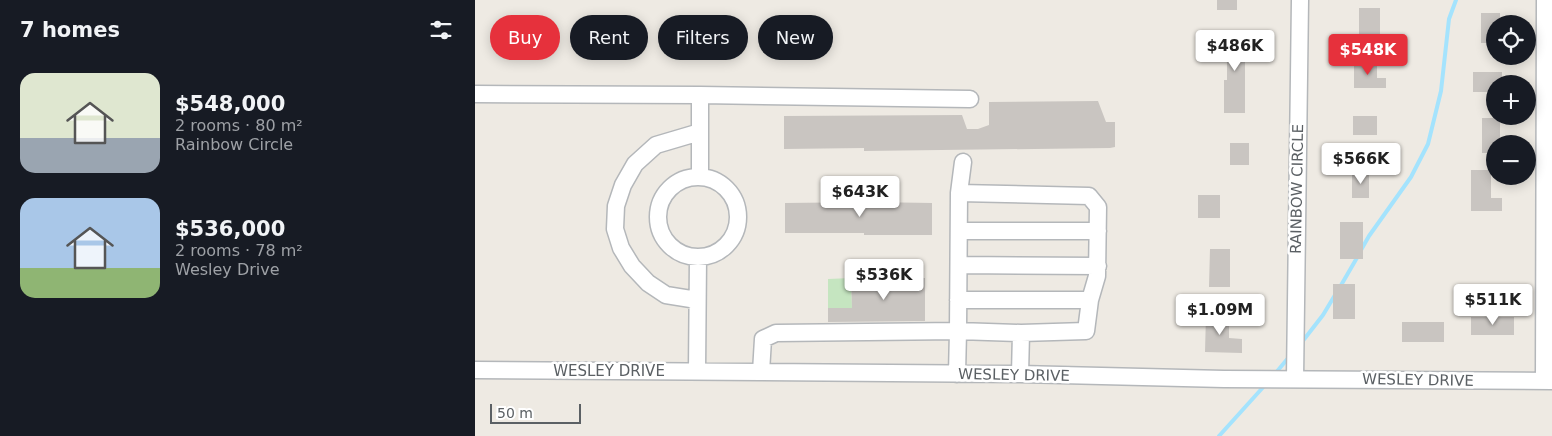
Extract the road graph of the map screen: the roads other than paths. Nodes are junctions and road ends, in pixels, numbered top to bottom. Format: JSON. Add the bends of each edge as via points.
{"nodes":[{"id":1,"x":1300,"y":0,"type":"edge"},
{"id":2,"x":1545,"y":0,"type":"edge"},
{"id":3,"x":475,"y":94,"type":"edge"},
{"id":4,"x":700,"y":95,"type":"junction"},
{"id":5,"x":970,"y":99,"type":"dead end"},
{"id":6,"x":700,"y":132,"type":"junction"},
{"id":7,"x":963,"y":162,"type":"dead end"},
{"id":8,"x":700,"y":176,"type":"junction"},
{"id":9,"x":959,"y":192,"type":"junction"},
{"id":10,"x":959,"y":230,"type":"junction"},
{"id":11,"x":1098,"y":231,"type":"junction"},
{"id":12,"x":698,"y":258,"type":"junction"},
{"id":13,"x":959,"y":265,"type":"junction"},
{"id":14,"x":1098,"y":266,"type":"junction"},
{"id":15,"x":697,"y":300,"type":"junction"},
{"id":16,"x":958,"y":300,"type":"junction"},
{"id":17,"x":1090,"y":300,"type":"junction"},
{"id":18,"x":958,"y":331,"type":"junction"},
{"id":19,"x":1021,"y":333,"type":"junction"},
{"id":20,"x":475,"y":370,"type":"edge"},
{"id":21,"x":697,"y":371,"type":"junction"},
{"id":22,"x":761,"y":372,"type":"junction"},
{"id":23,"x":957,"y":374,"type":"junction"},
{"id":24,"x":1020,"y":374,"type":"junction"},
{"id":25,"x":1295,"y":379,"type":"junction"},
{"id":26,"x":1548,"y":381,"type":"edge"}],
"edges":[{"from":1,"to":25,"type":"street","name":"RAINBOW CIRCLE"},
{"from":2,"to":26,"type":"street"},
{"from":3,"to":4,"type":"street"},
{"from":4,"to":5,"type":"street"},
{"from":4,"to":6,"type":"street"},
{"from":6,"to":8,"type":"street"},
{"from":6,"to":15,"type":"street","via":[[656,145],[635,164],[616,206],[615,229],[632,266],[648,283],[666,295]]},
{"from":7,"to":9,"type":"street"},
{"from":8,"to":12,"type":"street","via":[[725,187],[739,211],[733,238],[724,249],[712,256]]},
{"from":8,"to":12,"type":"street","via":[[675,183],[659,204],[657,216],[665,241],[685,256]]},
{"from":9,"to":10,"type":"street"},
{"from":9,"to":11,"type":"street","via":[[1089,196],[1098,207]]},
{"from":10,"to":11,"type":"street"},
{"from":10,"to":13,"type":"street"},
{"from":11,"to":14,"type":"street"},
{"from":12,"to":15,"type":"street"},
{"from":13,"to":14,"type":"street"},
{"from":13,"to":16,"type":"street"},
{"from":14,"to":17,"type":"street"},
{"from":15,"to":21,"type":"street"},
{"from":16,"to":17,"type":"street"},
{"from":16,"to":18,"type":"street"},
{"from":17,"to":19,"type":"street","via":[[1086,331]]},
{"from":18,"to":19,"type":"street"},
{"from":18,"to":22,"type":"street","via":[[776,333],[763,339]]},
{"from":18,"to":23,"type":"street"},
{"from":19,"to":24,"type":"street"},
{"from":20,"to":21,"type":"street","name":"WESLEY DRIVE"},
{"from":21,"to":22,"type":"street","name":"WESLEY DRIVE"},
{"from":22,"to":23,"type":"street","name":"WESLEY DRIVE"},
{"from":23,"to":24,"type":"street","name":"WESLEY DRIVE"},
{"from":24,"to":25,"type":"street","name":"WESLEY DRIVE"},
{"from":25,"to":26,"type":"street","name":"WESLEY DRIVE"}]}
